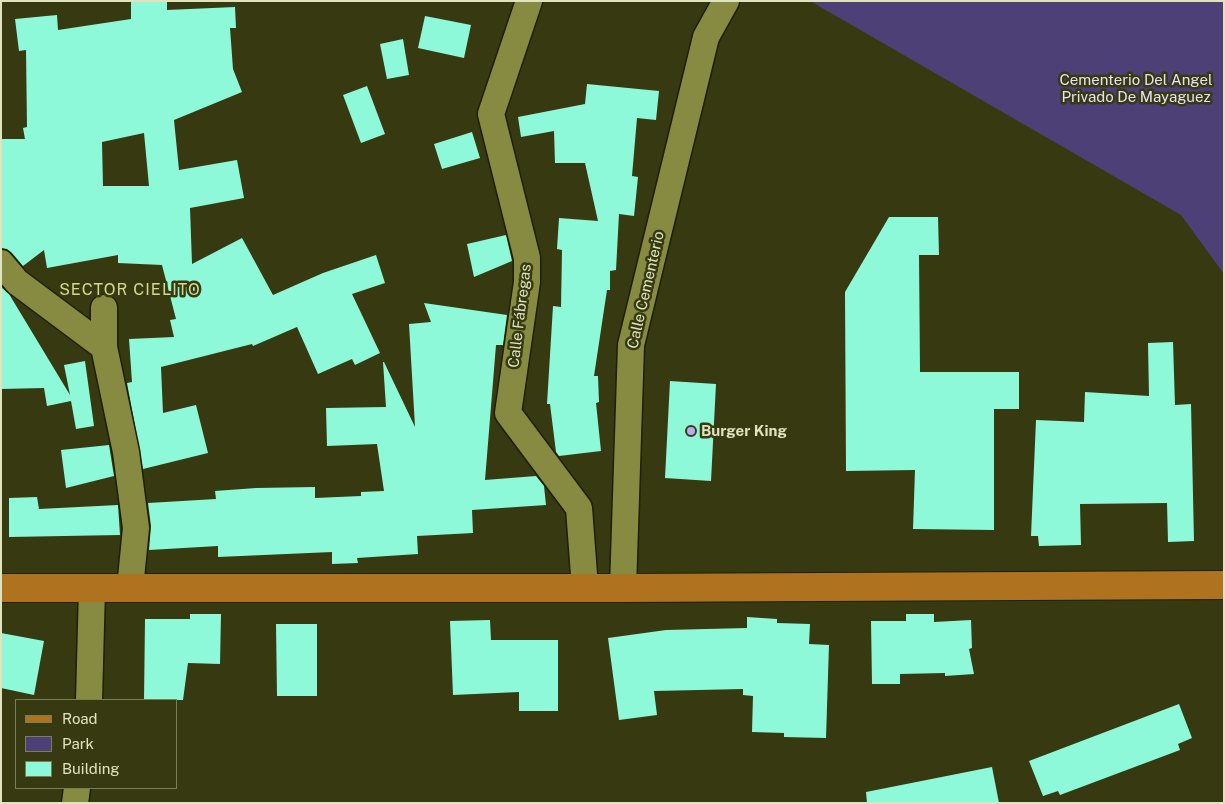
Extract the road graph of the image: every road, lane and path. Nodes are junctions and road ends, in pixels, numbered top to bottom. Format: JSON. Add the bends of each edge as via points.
{"nodes":[{"id":1,"x":529,"y":1,"type":"edge"},
{"id":2,"x":726,"y":1,"type":"edge"},
{"id":3,"x":1,"y":263,"type":"edge"},
{"id":4,"x":104,"y":308,"type":"dead end"},
{"id":5,"x":104,"y":347,"type":"junction"},
{"id":6,"x":1224,"y":585,"type":"edge"},
{"id":7,"x":1,"y":588,"type":"edge"},
{"id":8,"x":130,"y":588,"type":"junction"},
{"id":9,"x":585,"y":588,"type":"junction"},
{"id":10,"x":623,"y":588,"type":"junction"},
{"id":11,"x":92,"y":589,"type":"junction"},
{"id":12,"x":89,"y":699,"type":"edge"},
{"id":13,"x":77,"y":789,"type":"edge"},
{"id":14,"x":75,"y":803,"type":"edge"}],
"edges":[{"from":1,"to":9,"type":"street","name":"Calle Fábregas","via":[[491,114],[527,258],[527,282],[508,413],[579,508]]},
{"from":2,"to":10,"type":"street","name":"Calle Cementerio","via":[[706,36],[631,345]]},
{"from":3,"to":5,"type":"street","via":[[17,282]]},
{"from":4,"to":5,"type":"street"},
{"from":5,"to":8,"type":"street","via":[[126,452],[136,528]]},
{"from":6,"to":10,"type":"main road"},
{"from":7,"to":11,"type":"main road"},
{"from":8,"to":9,"type":"main road"},
{"from":8,"to":11,"type":"main road"},
{"from":9,"to":10,"type":"main road"},
{"from":11,"to":12,"type":"street"},
{"from":13,"to":14,"type":"street"}]}
